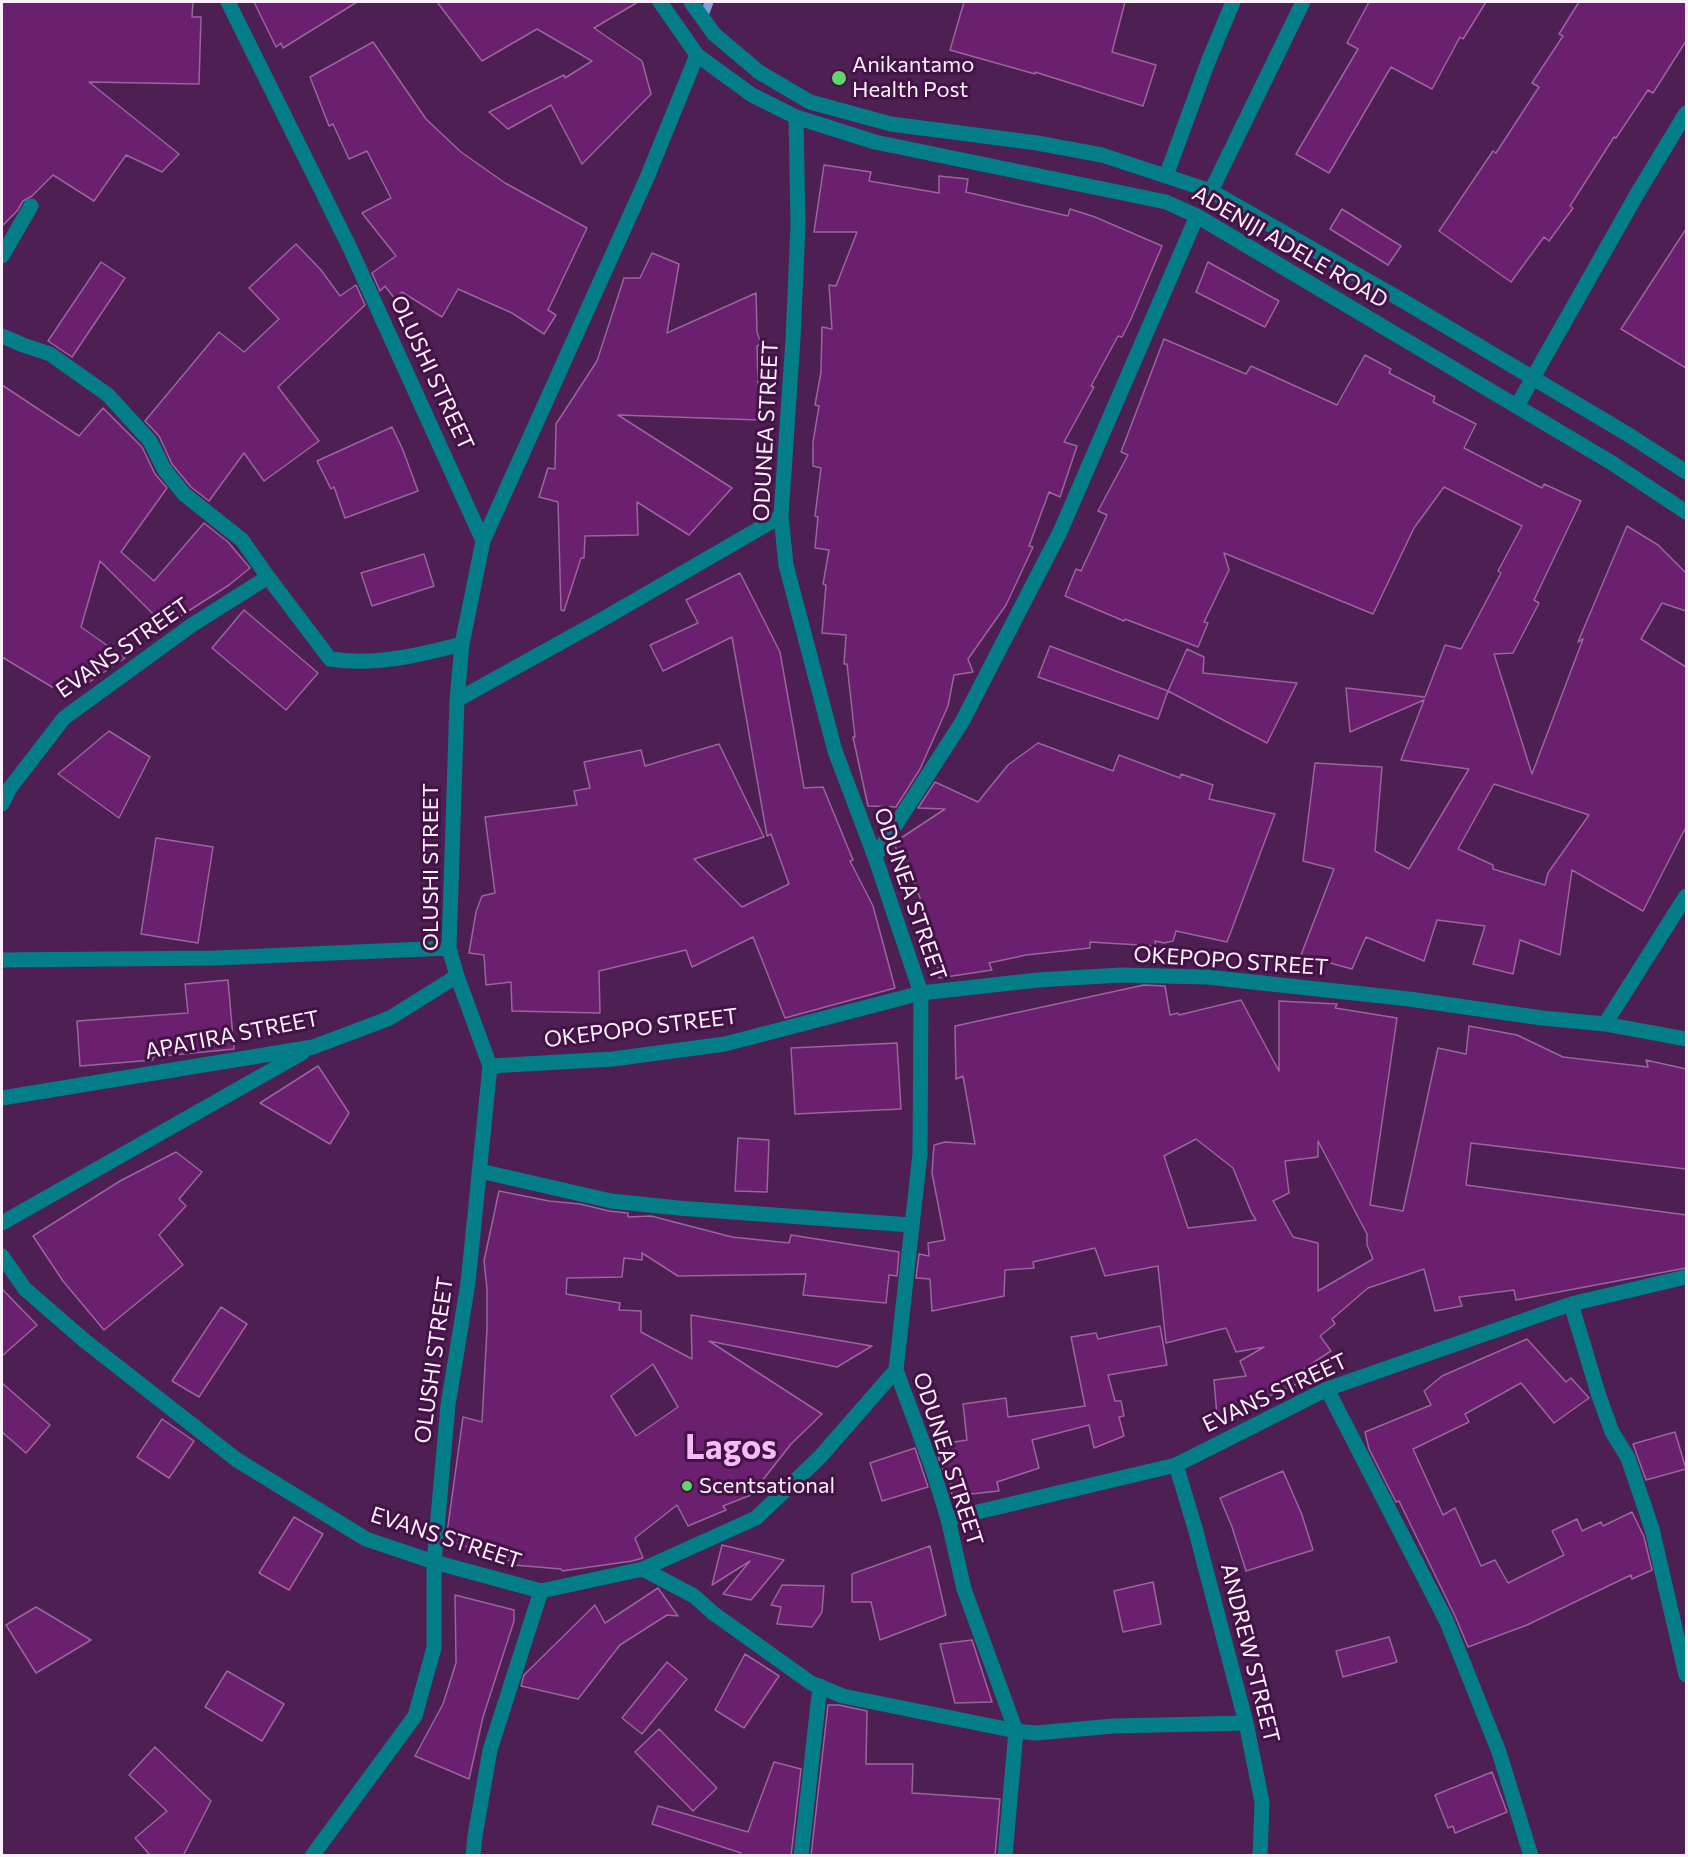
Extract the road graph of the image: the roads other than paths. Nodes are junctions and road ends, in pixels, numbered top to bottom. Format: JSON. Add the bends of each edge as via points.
{"nodes":[{"id":1,"x":228,"y":2,"type":"edge"},
{"id":2,"x":660,"y":2,"type":"edge"},
{"id":3,"x":691,"y":2,"type":"edge"},
{"id":4,"x":1233,"y":2,"type":"edge"},
{"id":5,"x":1303,"y":2,"type":"edge"},
{"id":6,"x":697,"y":56,"type":"junction"},
{"id":7,"x":1686,"y":113,"type":"edge"},
{"id":8,"x":796,"y":117,"type":"junction"},
{"id":9,"x":1166,"y":176,"type":"junction"},
{"id":10,"x":1211,"y":191,"type":"junction"},
{"id":11,"x":31,"y":206,"type":"dead end"},
{"id":12,"x":1197,"y":216,"type":"junction"},
{"id":13,"x":2,"y":256,"type":"edge"},
{"id":14,"x":2,"y":336,"type":"edge"},
{"id":15,"x":1533,"y":378,"type":"junction"},
{"id":16,"x":1517,"y":406,"type":"junction"},
{"id":17,"x":1686,"y":472,"type":"edge"},
{"id":18,"x":1686,"y":512,"type":"edge"},
{"id":19,"x":781,"y":516,"type":"junction"},
{"id":20,"x":483,"y":541,"type":"junction"},
{"id":21,"x":268,"y":577,"type":"junction"},
{"id":22,"x":462,"y":644,"type":"junction"},
{"id":23,"x":457,"y":700,"type":"junction"},
{"id":24,"x":2,"y":804,"type":"edge"},
{"id":25,"x":875,"y":857,"type":"junction"},
{"id":26,"x":1686,"y":896,"type":"edge"},
{"id":27,"x":449,"y":948,"type":"junction"},
{"id":28,"x":2,"y":960,"type":"edge"},
{"id":29,"x":457,"y":976,"type":"junction"},
{"id":30,"x":921,"y":993,"type":"junction"},
{"id":31,"x":1605,"y":1024,"type":"junction"},
{"id":32,"x":1686,"y":1039,"type":"edge"},
{"id":33,"x":313,"y":1047,"type":"junction"},
{"id":34,"x":490,"y":1066,"type":"junction"},
{"id":35,"x":2,"y":1098,"type":"edge"},
{"id":36,"x":480,"y":1171,"type":"junction"},
{"id":37,"x":2,"y":1223,"type":"edge"},
{"id":38,"x":911,"y":1225,"type":"junction"},
{"id":39,"x":2,"y":1256,"type":"edge"},
{"id":40,"x":1686,"y":1277,"type":"edge"},
{"id":41,"x":1571,"y":1304,"type":"junction"},
{"id":42,"x":896,"y":1370,"type":"junction"},
{"id":43,"x":1327,"y":1389,"type":"junction"},
{"id":44,"x":1176,"y":1465,"type":"junction"},
{"id":45,"x":948,"y":1519,"type":"junction"},
{"id":46,"x":434,"y":1562,"type":"junction"},
{"id":47,"x":643,"y":1569,"type":"junction"},
{"id":48,"x":542,"y":1591,"type":"junction"},
{"id":49,"x":1686,"y":1675,"type":"edge"},
{"id":50,"x":820,"y":1686,"type":"junction"},
{"id":51,"x":1246,"y":1724,"type":"junction"},
{"id":52,"x":1016,"y":1731,"type":"junction"},
{"id":53,"x":312,"y":1856,"type":"edge"},
{"id":54,"x":473,"y":1856,"type":"edge"},
{"id":55,"x":801,"y":1856,"type":"edge"},
{"id":56,"x":1005,"y":1856,"type":"edge"},
{"id":57,"x":1260,"y":1856,"type":"edge"},
{"id":58,"x":1531,"y":1856,"type":"edge"}],
"edges":[{"from":1,"to":20,"type":"street","name":"OLUSHI STREET","via":[[349,246]]},
{"from":2,"to":6,"type":"street","name":"ADENIJI ADELE ROAD"},
{"from":3,"to":9,"type":"street","name":"ADENIJI ADELE ROAD","via":[[714,34],[759,72],[810,102],[891,124],[1102,154]]},
{"from":4,"to":9,"type":"street"},
{"from":5,"to":10,"type":"street"},
{"from":6,"to":8,"type":"street","name":"ADENIJI ADELE ROAD","via":[[752,96]]},
{"from":6,"to":20,"type":"street","via":[[646,180]]},
{"from":7,"to":15,"type":"street"},
{"from":8,"to":12,"type":"street","name":"ADENIJI ADELE ROAD","via":[[875,142],[1166,202]]},
{"from":8,"to":19,"type":"street","name":"ODUNEA STREET","via":[[798,225]]},
{"from":9,"to":10,"type":"street","name":"ADENIJI ADELE ROAD"},
{"from":10,"to":15,"type":"street","name":"ADENIJI ADELE ROAD"},
{"from":11,"to":13,"type":"street"},
{"from":12,"to":16,"type":"street","name":"ADENIJI ADELE ROAD"},
{"from":12,"to":25,"type":"street","via":[[1060,532],[962,722]]},
{"from":14,"to":21,"type":"street","via":[[50,354],[108,395],[150,441],[164,469],[184,494],[242,540]]},
{"from":15,"to":16,"type":"street"},
{"from":15,"to":17,"type":"street","name":"ADENIJI ADELE ROAD"},
{"from":16,"to":18,"type":"street","name":"ADENIJI ADELE ROAD"},
{"from":19,"to":23,"type":"street"},
{"from":19,"to":25,"type":"street","name":"ODUNEA STREET","via":[[786,566],[835,751]]},
{"from":20,"to":22,"type":"street","name":"OLUSHI STREET"},
{"from":21,"to":22,"type":"street","via":[[330,659],[350,662],[414,656]]},
{"from":21,"to":24,"type":"street","name":"EVANS STREET","via":[[64,718]]},
{"from":22,"to":23,"type":"street","name":"OLUSHI STREET"},
{"from":23,"to":27,"type":"street","name":"OLUSHI STREET"},
{"from":25,"to":30,"type":"street","name":"ODUNEA STREET"},
{"from":26,"to":31,"type":"street"},
{"from":27,"to":28,"type":"street","via":[[216,958]]},
{"from":27,"to":29,"type":"street","name":"OLUSHI STREET"},
{"from":29,"to":33,"type":"street","name":"APATIRA STREET","via":[[390,1018]]},
{"from":29,"to":34,"type":"street","name":"OLUSHI STREET"},
{"from":30,"to":31,"type":"street","name":"OKEPOPO STREET","via":[[1120,975],[1207,977]]},
{"from":30,"to":34,"type":"street","name":"OKEPOPO STREET","via":[[724,1044],[613,1059]]},
{"from":30,"to":38,"type":"street","name":"ODUNEA STREET","via":[[920,1154]]},
{"from":31,"to":32,"type":"street","name":"OKEPOPO STREET"},
{"from":33,"to":35,"type":"street","name":"APATIRA STREET"},
{"from":33,"to":37,"type":"street"},
{"from":34,"to":36,"type":"street","name":"OLUSHI STREET"},
{"from":36,"to":38,"type":"street","via":[[611,1201]]},
{"from":36,"to":46,"type":"street","name":"OLUSHI STREET","via":[[468,1283],[448,1405]]},
{"from":38,"to":42,"type":"street","name":"ODUNEA STREET"},
{"from":39,"to":46,"type":"street","name":"EVANS STREET","via":[[25,1289],[237,1460],[366,1539]]},
{"from":40,"to":41,"type":"street","name":"EVANS STREET"},
{"from":41,"to":43,"type":"street","name":"EVANS STREET"},
{"from":41,"to":49,"type":"street","via":[[1599,1396],[1612,1432],[1628,1458],[1652,1529]]},
{"from":42,"to":45,"type":"street","name":"ODUNEA STREET"},
{"from":42,"to":47,"type":"street","name":"EVANS STREET","via":[[820,1456],[756,1518]]},
{"from":43,"to":44,"type":"street","name":"EVANS STREET"},
{"from":43,"to":58,"type":"street","via":[[1448,1622],[1499,1752]]},
{"from":44,"to":45,"type":"street","name":"EVANS STREET"},
{"from":44,"to":51,"type":"street","name":"ANDREW STREET"},
{"from":45,"to":52,"type":"street","name":"ODUNEA STREET","via":[[964,1589]]},
{"from":46,"to":48,"type":"street","name":"EVANS STREET"},
{"from":46,"to":53,"type":"street","name":"OLUSHI STREET","via":[[434,1648],[415,1716]]},
{"from":47,"to":48,"type":"street","name":"EVANS STREET"},
{"from":47,"to":50,"type":"street","via":[[694,1596],[792,1670]]},
{"from":48,"to":54,"type":"street","via":[[490,1750]]},
{"from":50,"to":52,"type":"street","via":[[843,1696]]},
{"from":50,"to":55,"type":"street"},
{"from":51,"to":52,"type":"street"},
{"from":51,"to":57,"type":"street","name":"ANDREW STREET","via":[[1262,1802]]},
{"from":52,"to":56,"type":"street","name":"ODUNEA STREET"}]}
